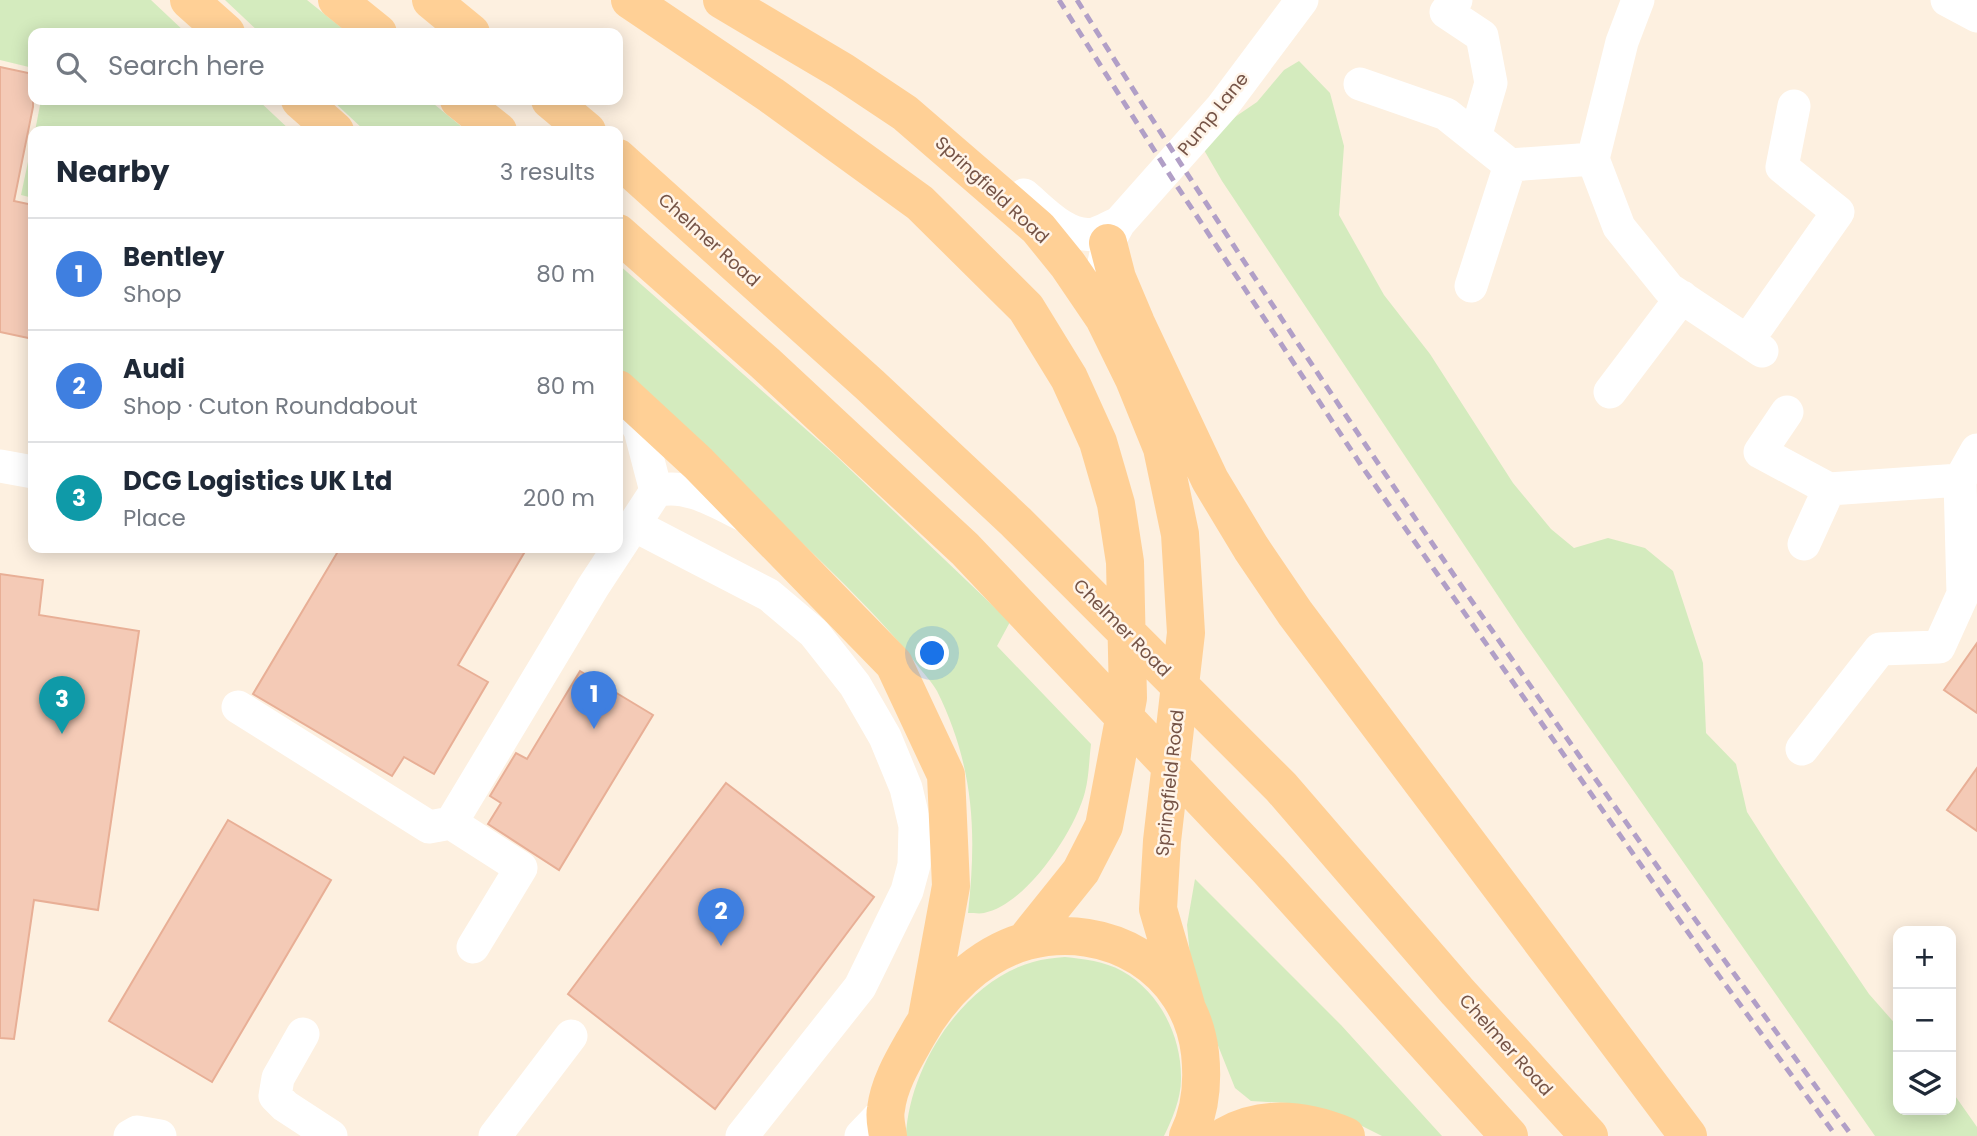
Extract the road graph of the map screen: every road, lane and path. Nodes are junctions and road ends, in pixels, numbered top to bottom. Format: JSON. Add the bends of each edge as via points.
{"nodes":[{"id":1,"x":190,"y":0,"type":"edge"},
{"id":2,"x":337,"y":0,"type":"edge"},
{"id":3,"x":431,"y":0,"type":"edge"},
{"id":4,"x":630,"y":0,"type":"edge"},
{"id":5,"x":722,"y":0,"type":"edge"},
{"id":6,"x":1303,"y":0,"type":"edge"},
{"id":7,"x":1456,"y":0,"type":"edge"},
{"id":8,"x":1638,"y":0,"type":"edge"},
{"id":9,"x":1947,"y":0,"type":"edge"},
{"id":10,"x":1977,"y":16,"type":"edge"},
{"id":11,"x":221,"y":28,"type":"edge"},
{"id":12,"x":372,"y":28,"type":"edge"},
{"id":13,"x":465,"y":28,"type":"edge"},
{"id":14,"x":1360,"y":84,"type":"dead end"},
{"id":15,"x":306,"y":105,"type":"edge"},
{"id":16,"x":465,"y":105,"type":"edge"},
{"id":17,"x":556,"y":105,"type":"edge"},
{"id":18,"x":1794,"y":106,"type":"dead end"},
{"id":19,"x":915,"y":120,"type":"junction"},
{"id":20,"x":329,"y":126,"type":"edge"},
{"id":21,"x":492,"y":126,"type":"edge"},
{"id":22,"x":581,"y":126,"type":"edge"},
{"id":23,"x":1475,"y":137,"type":"junction"},
{"id":24,"x":1593,"y":159,"type":"junction"},
{"id":25,"x":623,"y":163,"type":"edge"},
{"id":26,"x":1510,"y":165,"type":"junction"},
{"id":27,"x":1119,"y":226,"type":"junction"},
{"id":28,"x":623,"y":237,"type":"edge"},
{"id":29,"x":1471,"y":286,"type":"dead end"},
{"id":30,"x":1682,"y":297,"type":"junction"},
{"id":31,"x":1104,"y":318,"type":"junction"},
{"id":32,"x":1134,"y":379,"type":"junction"},
{"id":33,"x":1610,"y":392,"type":"dead end"},
{"id":34,"x":623,"y":394,"type":"edge"},
{"id":35,"x":623,"y":402,"type":"edge"},
{"id":36,"x":1787,"y":412,"type":"dead end"},
{"id":37,"x":1977,"y":450,"type":"edge"},
{"id":38,"x":1210,"y":480,"type":"junction"},
{"id":39,"x":1960,"y":480,"type":"junction"},
{"id":40,"x":1829,"y":489,"type":"junction"},
{"id":41,"x":656,"y":491,"type":"junction"},
{"id":42,"x":754,"y":520,"type":"junction"},
{"id":43,"x":634,"y":525,"type":"junction"},
{"id":44,"x":623,"y":542,"type":"edge"},
{"id":45,"x":1804,"y":544,"type":"dead end"},
{"id":46,"x":615,"y":553,"type":"edge"},
{"id":47,"x":237,"y":707,"type":"dead end"},
{"id":48,"x":1802,"y":749,"type":"dead end"},
{"id":49,"x":451,"y":823,"type":"junction"},
{"id":50,"x":1025,"y":941,"type":"junction"},
{"id":51,"x":473,"y":947,"type":"dead end"},
{"id":52,"x":1186,"y":1006,"type":"junction"},
{"id":53,"x":927,"y":1017,"type":"junction"},
{"id":54,"x":303,"y":1034,"type":"dead end"},
{"id":55,"x":571,"y":1036,"type":"dead end"},
{"id":56,"x":878,"y":1127,"type":"edge"},
{"id":57,"x":130,"y":1136,"type":"edge"},
{"id":58,"x":160,"y":1136,"type":"edge"},
{"id":59,"x":331,"y":1136,"type":"edge"},
{"id":60,"x":495,"y":1136,"type":"edge"},
{"id":61,"x":742,"y":1136,"type":"edge"},
{"id":62,"x":1188,"y":1136,"type":"edge"},
{"id":63,"x":1225,"y":1136,"type":"edge"},
{"id":64,"x":1346,"y":1136,"type":"edge"},
{"id":65,"x":1509,"y":1136,"type":"edge"},
{"id":66,"x":1589,"y":1136,"type":"edge"},
{"id":67,"x":1688,"y":1136,"type":"edge"}],
"edges":[{"from":1,"to":11,"type":"main road"},
{"from":2,"to":12,"type":"main road"},
{"from":3,"to":13,"type":"main road"},
{"from":4,"to":50,"type":"main road","via":[[920,203],[1026,308],[1069,378],[1098,442],[1116,505],[1125,562],[1128,698],[1104,826],[1081,871]]},
{"from":5,"to":19,"type":"main road","name":"Springfield Road"},
{"from":6,"to":27,"type":"street","name":"Pump Lane","via":[[1222,107]]},
{"from":7,"to":23,"type":"street","via":[[1446,12],[1482,36],[1491,83]]},
{"from":8,"to":24,"type":"street","via":[[1622,42]]},
{"from":9,"to":10,"type":"street"},
{"from":14,"to":23,"type":"street","via":[[1446,114]]},
{"from":15,"to":20,"type":"main road"},
{"from":16,"to":21,"type":"main road"},
{"from":17,"to":22,"type":"main road"},
{"from":18,"to":30,"type":"street","via":[[1782,167],[1838,212],[1755,346]]},
{"from":19,"to":27,"type":"street","name":"Pump Lane","via":[[979,157],[1052,219],[1079,235]]},
{"from":19,"to":31,"type":"main road","name":"Springfield Road","via":[[1038,228]]},
{"from":23,"to":26,"type":"street"},
{"from":24,"to":26,"type":"street"},
{"from":24,"to":30,"type":"street","via":[[1619,226],[1669,289]]},
{"from":25,"to":66,"type":"main road","name":"Chelmer Road","via":[[1016,522],[1281,788]]},
{"from":26,"to":29,"type":"street"},
{"from":27,"to":31,"type":"street","name":"Pump Lane","via":[[1101,275]]},
{"from":27,"to":38,"type":"main road","via":[[1116,278]]},
{"from":28,"to":65,"type":"main road","via":[[965,549],[1269,870]]},
{"from":30,"to":33,"type":"street"},
{"from":31,"to":32,"type":"main road","name":"Springfield Road"},
{"from":32,"to":38,"type":"main road"},
{"from":32,"to":52,"type":"main road","name":"Springfield Road","via":[[1162,448],[1180,534],[1186,633],[1158,909]]},
{"from":34,"to":42,"type":"main road"},
{"from":35,"to":41,"type":"street","via":[[640,430]]},
{"from":36,"to":40,"type":"street","via":[[1760,452]]},
{"from":37,"to":39,"type":"street"},
{"from":38,"to":67,"type":"main road","via":[[1295,612]]},
{"from":39,"to":40,"type":"street"},
{"from":39,"to":48,"type":"street","via":[[1963,594],[1939,647],[1880,649]]},
{"from":40,"to":45,"type":"street"},
{"from":41,"to":42,"type":"street","via":[[686,490]]},
{"from":41,"to":43,"type":"street"},
{"from":42,"to":53,"type":"main road","via":[[894,664],[946,775],[951,886]]},
{"from":43,"to":44,"type":"street"},
{"from":43,"to":61,"type":"street","via":[[769,595],[814,633],[855,685],[885,737],[906,788],[915,826],[914,864],[907,891],[860,987]]},
{"from":46,"to":49,"type":"street"},
{"from":47,"to":49,"type":"street","via":[[429,827]]},
{"from":49,"to":51,"type":"street","via":[[521,868]]},
{"from":50,"to":52,"type":"main road","via":[[1064,934],[1103,940],[1132,951],[1161,971]]},
{"from":50,"to":53,"type":"main road","via":[[955,983]]},
{"from":52,"to":62,"type":"main road","via":[[1198,1039],[1203,1082]]},
{"from":53,"to":56,"type":"main road","via":[[897,1072]]},
{"from":54,"to":59,"type":"street","via":[[278,1078],[275,1096]]},
{"from":55,"to":60,"type":"street"},
{"from":57,"to":58,"type":"street","via":[[137,1132]]},
{"from":63,"to":64,"type":"main road","via":[[1263,1123],[1296,1121]]}]}
